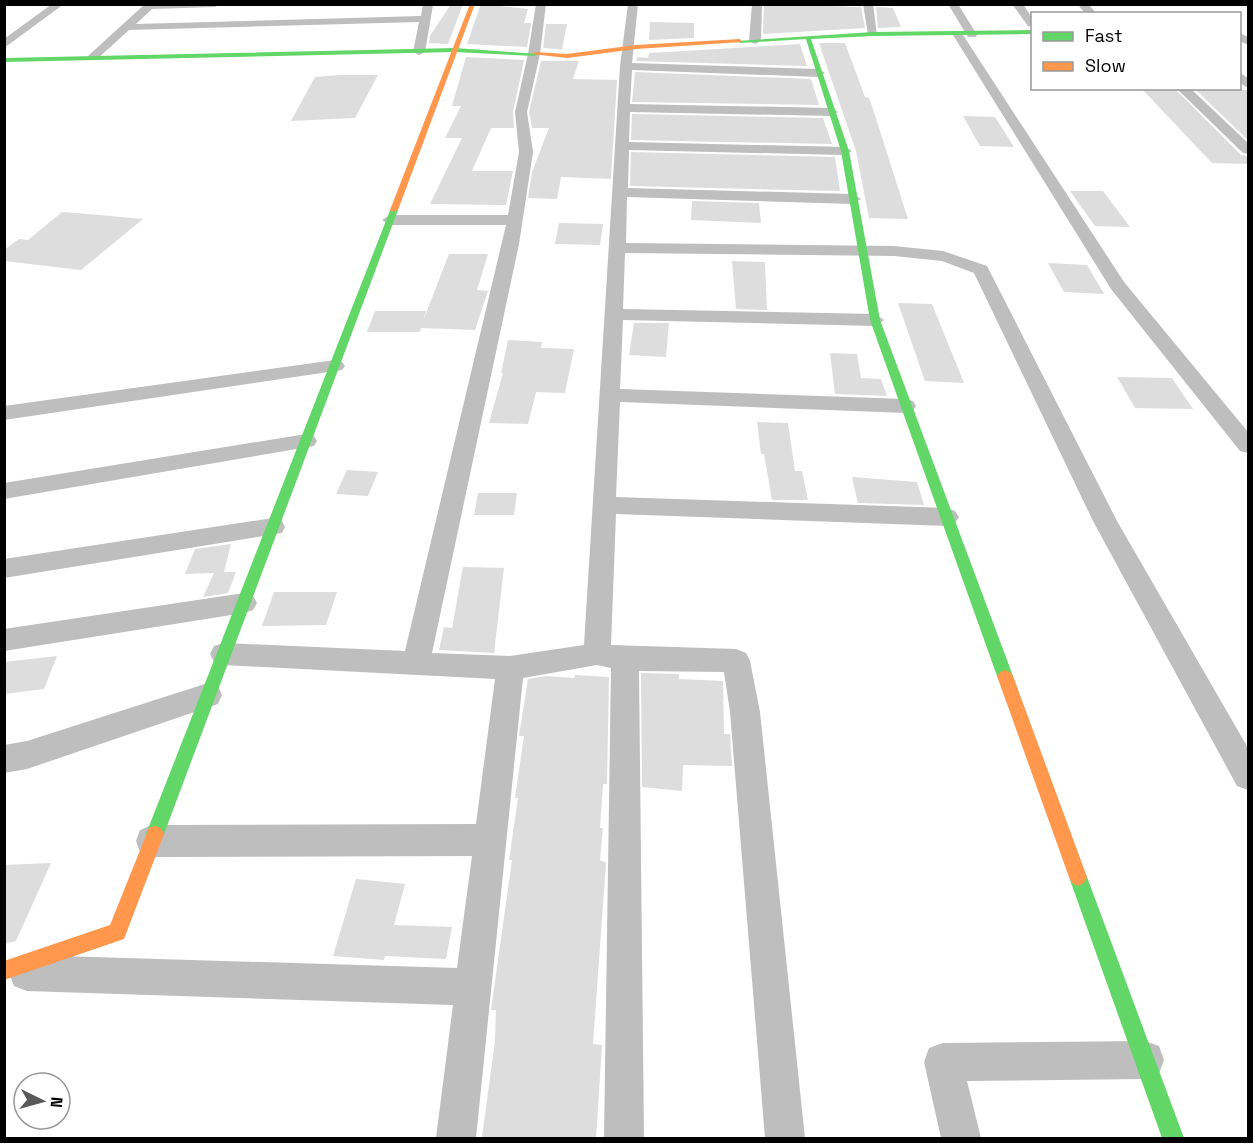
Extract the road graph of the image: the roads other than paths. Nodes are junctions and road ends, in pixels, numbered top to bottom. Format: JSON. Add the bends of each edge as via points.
{"nodes":[{"id":1,"x":59,"y":4,"type":"edge"},
{"id":2,"x":215,"y":4,"type":"edge"},
{"id":3,"x":428,"y":4,"type":"edge"},
{"id":4,"x":473,"y":4,"type":"edge"},
{"id":5,"x":541,"y":4,"type":"edge"},
{"id":6,"x":633,"y":4,"type":"edge"},
{"id":7,"x":757,"y":4,"type":"edge"},
{"id":8,"x":868,"y":4,"type":"edge"},
{"id":9,"x":953,"y":4,"type":"edge"},
{"id":10,"x":1017,"y":4,"type":"edge"},
{"id":11,"x":150,"y":5,"type":"edge"},
{"id":12,"x":425,"y":20,"type":"junction"},
{"id":13,"x":1031,"y":23,"type":"edge"},
{"id":14,"x":126,"y":27,"type":"junction"},
{"id":15,"x":1031,"y":32,"type":"edge"},
{"id":16,"x":873,"y":34,"type":"junction"},
{"id":17,"x":965,"y":35,"type":"junction"},
{"id":18,"x":808,"y":38,"type":"junction"},
{"id":19,"x":755,"y":41,"type":"junction"},
{"id":20,"x":4,"y":45,"type":"edge"},
{"id":21,"x":455,"y":50,"type":"junction"},
{"id":22,"x":419,"y":52,"type":"junction"},
{"id":23,"x":534,"y":54,"type":"junction"},
{"id":24,"x":627,"y":57,"type":"junction"},
{"id":25,"x":92,"y":58,"type":"junction"},
{"id":26,"x":4,"y":60,"type":"edge"},
{"id":27,"x":819,"y":73,"type":"junction"},
{"id":28,"x":1184,"y":90,"type":"edge"},
{"id":29,"x":625,"y":108,"type":"junction"},
{"id":30,"x":832,"y":112,"type":"junction"},
{"id":31,"x":623,"y":146,"type":"junction"},
{"id":32,"x":1248,"y":150,"type":"edge"},
{"id":33,"x":845,"y":151,"type":"junction"},
{"id":34,"x":622,"y":192,"type":"junction"},
{"id":35,"x":853,"y":199,"type":"junction"},
{"id":36,"x":390,"y":220,"type":"junction"},
{"id":37,"x":515,"y":220,"type":"junction"},
{"id":38,"x":618,"y":248,"type":"junction"},
{"id":39,"x":863,"y":251,"type":"junction"},
{"id":40,"x":614,"y":314,"type":"junction"},
{"id":41,"x":875,"y":320,"type":"junction"},
{"id":42,"x":335,"y":366,"type":"junction"},
{"id":43,"x":610,"y":395,"type":"junction"},
{"id":44,"x":906,"y":406,"type":"junction"},
{"id":45,"x":4,"y":413,"type":"edge"},
{"id":46,"x":306,"y":441,"type":"junction"},
{"id":47,"x":1248,"y":446,"type":"edge"},
{"id":48,"x":4,"y":491,"type":"edge"},
{"id":49,"x":605,"y":505,"type":"junction"},
{"id":50,"x":946,"y":518,"type":"junction"},
{"id":51,"x":273,"y":527,"type":"junction"},
{"id":52,"x":4,"y":568,"type":"edge"},
{"id":53,"x":244,"y":603,"type":"junction"},
{"id":54,"x":4,"y":640,"type":"edge"},
{"id":55,"x":224,"y":654,"type":"junction"},
{"id":56,"x":611,"y":656,"type":"junction"},
{"id":57,"x":416,"y":664,"type":"junction"},
{"id":58,"x":510,"y":668,"type":"junction"},
{"id":59,"x":208,"y":696,"type":"junction"},
{"id":60,"x":4,"y":759,"type":"edge"},
{"id":61,"x":1248,"y":776,"type":"edge"},
{"id":62,"x":491,"y":840,"type":"junction"},
{"id":63,"x":152,"y":841,"type":"junction"},
{"id":64,"x":4,"y":971,"type":"edge"},
{"id":65,"x":474,"y":987,"type":"junction"},
{"id":66,"x":1145,"y":1060,"type":"junction"},
{"id":67,"x":456,"y":1138,"type":"edge"},
{"id":68,"x":624,"y":1138,"type":"edge"},
{"id":69,"x":785,"y":1138,"type":"edge"},
{"id":70,"x":961,"y":1138,"type":"edge"},
{"id":71,"x":1173,"y":1138,"type":"edge"}],
"edges":[{"from":1,"to":20,"type":"street"},
{"from":2,"to":11,"type":"street"},
{"from":3,"to":12,"type":"street"},
{"from":4,"to":21,"type":"street"},
{"from":5,"to":23,"type":"street"},
{"from":6,"to":24,"type":"street"},
{"from":7,"to":19,"type":"street"},
{"from":8,"to":16,"type":"street"},
{"from":9,"to":17,"type":"street"},
{"from":10,"to":13,"type":"street"},
{"from":11,"to":14,"type":"street"},
{"from":12,"to":14,"type":"street"},
{"from":12,"to":22,"type":"street"},
{"from":14,"to":25,"type":"street"},
{"from":15,"to":17,"type":"street"},
{"from":16,"to":17,"type":"street"},
{"from":16,"to":18,"type":"street"},
{"from":17,"to":47,"type":"street","via":[[1117,285]]},
{"from":18,"to":19,"type":"street"},
{"from":18,"to":27,"type":"street"},
{"from":19,"to":24,"type":"street"},
{"from":21,"to":22,"type":"street"},
{"from":21,"to":23,"type":"street"},
{"from":21,"to":36,"type":"street"},
{"from":22,"to":25,"type":"street"},
{"from":23,"to":24,"type":"street"},
{"from":23,"to":37,"type":"street","via":[[521,112],[526,152]]},
{"from":24,"to":27,"type":"street"},
{"from":24,"to":29,"type":"street"},
{"from":25,"to":26,"type":"street"},
{"from":27,"to":30,"type":"street"},
{"from":28,"to":32,"type":"street"},
{"from":29,"to":30,"type":"street"},
{"from":29,"to":31,"type":"street"},
{"from":30,"to":33,"type":"street"},
{"from":31,"to":33,"type":"street"},
{"from":31,"to":34,"type":"street"},
{"from":33,"to":35,"type":"street"},
{"from":34,"to":35,"type":"street"},
{"from":34,"to":38,"type":"street"},
{"from":35,"to":39,"type":"street"},
{"from":36,"to":37,"type":"street"},
{"from":36,"to":42,"type":"street"},
{"from":37,"to":57,"type":"street"},
{"from":38,"to":39,"type":"street"},
{"from":38,"to":40,"type":"street"},
{"from":39,"to":41,"type":"street"},
{"from":39,"to":61,"type":"street","via":[[946,256],[981,270],[1105,521]]},
{"from":40,"to":41,"type":"street"},
{"from":40,"to":43,"type":"street"},
{"from":41,"to":44,"type":"street"},
{"from":42,"to":45,"type":"street"},
{"from":42,"to":46,"type":"street"},
{"from":43,"to":44,"type":"street"},
{"from":43,"to":49,"type":"street"},
{"from":44,"to":50,"type":"street"},
{"from":46,"to":48,"type":"street"},
{"from":46,"to":51,"type":"street"},
{"from":49,"to":50,"type":"street"},
{"from":49,"to":56,"type":"street"},
{"from":50,"to":66,"type":"street"},
{"from":51,"to":52,"type":"street"},
{"from":51,"to":53,"type":"street"},
{"from":53,"to":54,"type":"street"},
{"from":53,"to":55,"type":"street"},
{"from":55,"to":57,"type":"street"},
{"from":55,"to":59,"type":"street"},
{"from":56,"to":58,"type":"street"},
{"from":56,"to":68,"type":"street"},
{"from":56,"to":69,"type":"street","via":[[736,661],[745,712]]},
{"from":57,"to":58,"type":"street"},
{"from":58,"to":62,"type":"street"},
{"from":59,"to":60,"type":"street"},
{"from":59,"to":63,"type":"street"},
{"from":62,"to":63,"type":"street"},
{"from":62,"to":65,"type":"street"},
{"from":63,"to":64,"type":"street","via":[[117,932]]},
{"from":64,"to":65,"type":"street"},
{"from":65,"to":67,"type":"street"},
{"from":66,"to":70,"type":"street","via":[[943,1062]]},
{"from":66,"to":71,"type":"street"}]}
